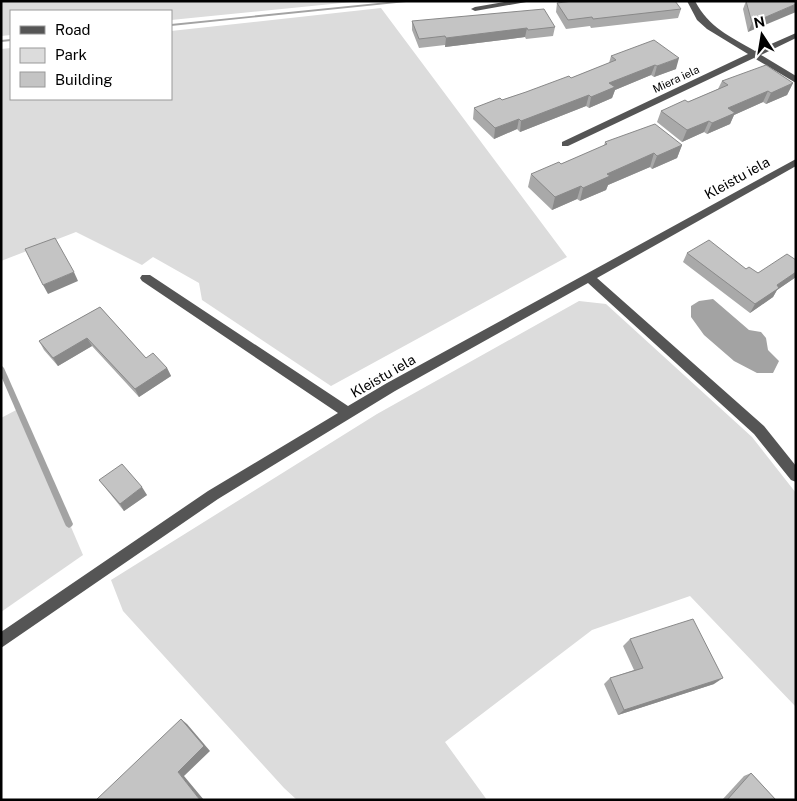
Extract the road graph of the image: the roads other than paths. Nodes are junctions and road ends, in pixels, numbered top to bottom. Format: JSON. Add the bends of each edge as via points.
{"nodes":[{"id":1,"x":528,"y":1,"type":"edge"},
{"id":2,"x":691,"y":1,"type":"edge"},
{"id":3,"x":475,"y":10,"type":"dead end"},
{"id":4,"x":796,"y":35,"type":"edge"},
{"id":5,"x":754,"y":55,"type":"junction"},
{"id":6,"x":796,"y":80,"type":"edge"},
{"id":7,"x":565,"y":144,"type":"dead end"},
{"id":8,"x":796,"y":162,"type":"edge"},
{"id":9,"x":146,"y":278,"type":"dead end"},
{"id":10,"x":590,"y":278,"type":"junction"},
{"id":11,"x":348,"y":414,"type":"junction"},
{"id":12,"x":796,"y":476,"type":"edge"},
{"id":13,"x":1,"y":641,"type":"edge"}],
"edges":[{"from":1,"to":3,"type":"street"},
{"from":2,"to":5,"type":"street","via":[[700,18],[710,27]]},
{"from":4,"to":5,"type":"street","name":"Miera iela"},
{"from":5,"to":6,"type":"street"},
{"from":5,"to":7,"type":"street","name":"Miera iela"},
{"from":8,"to":10,"type":"street","name":"Kleistu iela"},
{"from":9,"to":11,"type":"street"},
{"from":10,"to":11,"type":"street","name":"Kleistu iela"},
{"from":10,"to":12,"type":"street","via":[[759,430]]},
{"from":11,"to":13,"type":"street","name":"Kleistu iela","via":[[213,496]]}]}
